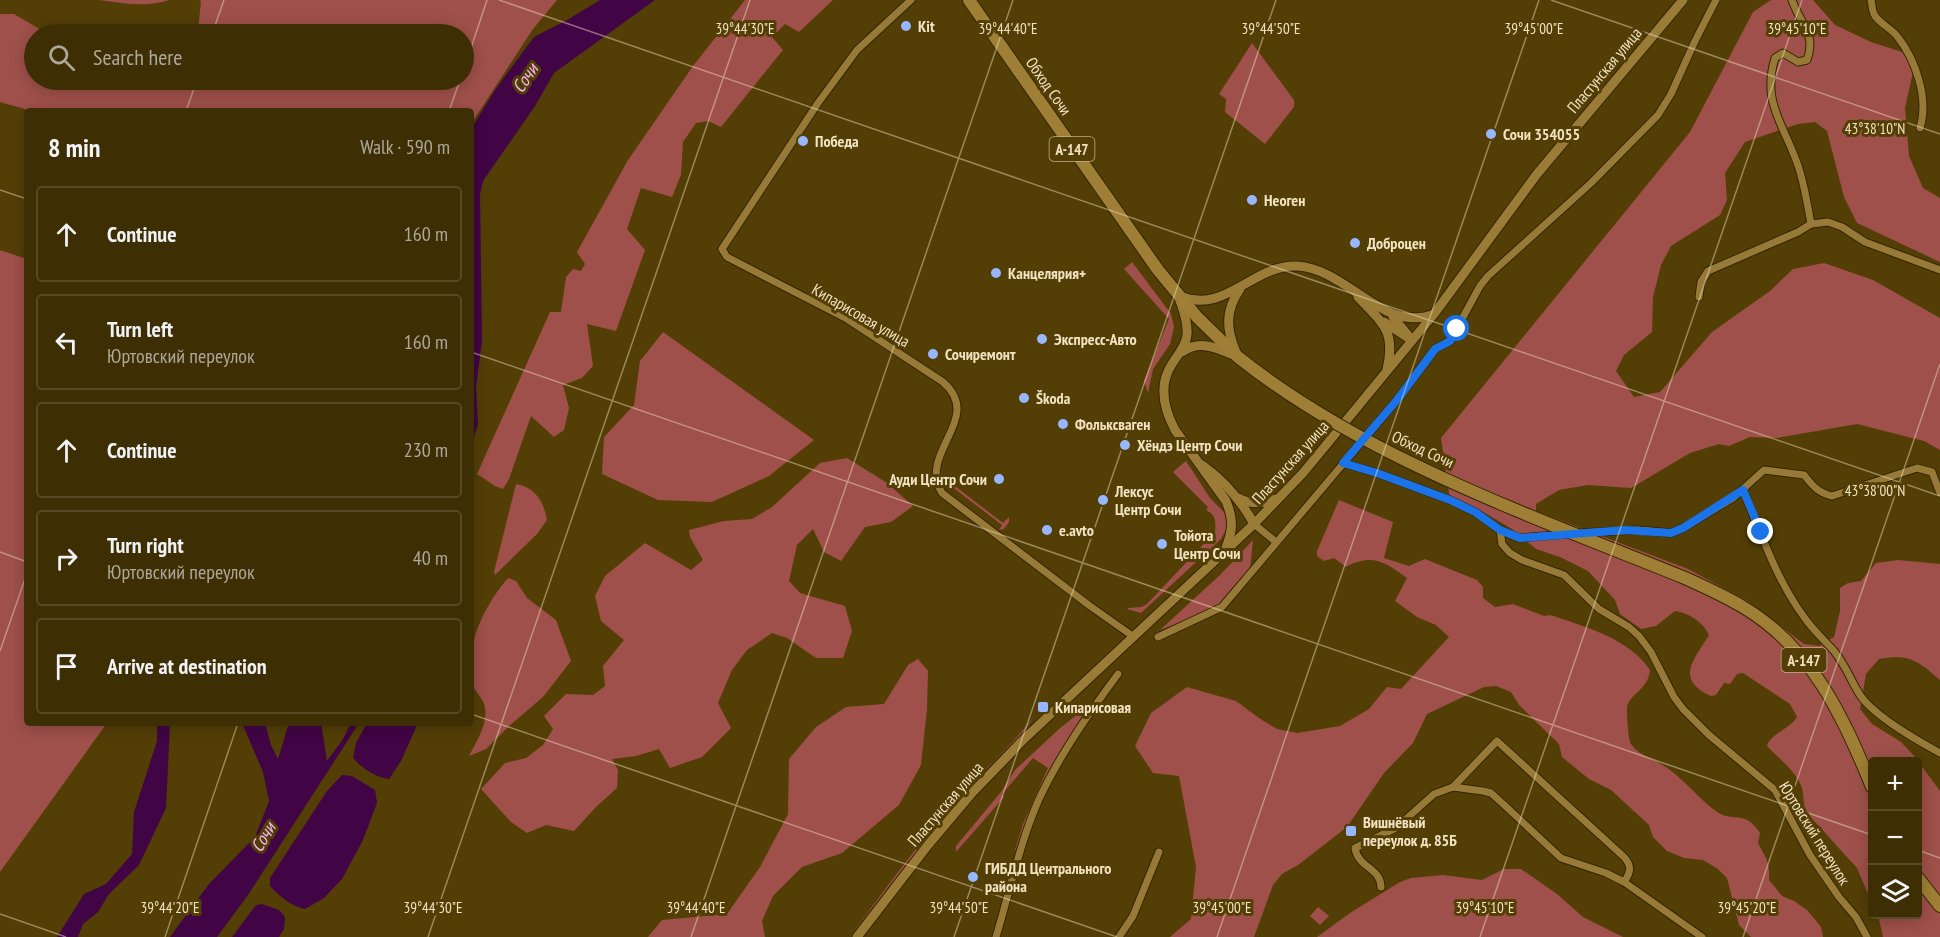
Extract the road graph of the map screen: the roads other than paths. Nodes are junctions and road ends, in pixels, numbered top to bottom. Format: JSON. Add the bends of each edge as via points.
{"nodes":[{"id":1,"x":911,"y":0,"type":"edge"},
{"id":2,"x":969,"y":0,"type":"edge"},
{"id":3,"x":1683,"y":0,"type":"edge"},
{"id":4,"x":1716,"y":0,"type":"edge"},
{"id":5,"x":1792,"y":0,"type":"edge"},
{"id":6,"x":1871,"y":0,"type":"edge"},
{"id":7,"x":1920,"y":128,"type":"dead end"},
{"id":8,"x":1811,"y":224,"type":"junction"},
{"id":9,"x":1940,"y":270,"type":"edge"},
{"id":10,"x":1240,"y":288,"type":"junction"},
{"id":11,"x":1350,"y":288,"type":"junction"},
{"id":12,"x":1178,"y":296,"type":"junction"},
{"id":13,"x":1699,"y":297,"type":"dead end"},
{"id":14,"x":1389,"y":313,"type":"junction"},
{"id":15,"x":1434,"y":314,"type":"junction"},
{"id":16,"x":1383,"y":321,"type":"junction"},
{"id":17,"x":1412,"y":340,"type":"junction"},
{"id":18,"x":1178,"y":356,"type":"junction"},
{"id":19,"x":1238,"y":357,"type":"junction"},
{"id":20,"x":1387,"y":372,"type":"junction"},
{"id":21,"x":1343,"y":463,"type":"junction"},
{"id":22,"x":1743,"y":490,"type":"junction"},
{"id":23,"x":1940,"y":493,"type":"edge"},
{"id":24,"x":1230,"y":498,"type":"junction"},
{"id":25,"x":1279,"y":498,"type":"junction"},
{"id":26,"x":1254,"y":524,"type":"junction"},
{"id":27,"x":1500,"y":530,"type":"junction"},
{"id":28,"x":1276,"y":542,"type":"junction"},
{"id":29,"x":1224,"y":552,"type":"junction"},
{"id":30,"x":1134,"y":637,"type":"junction"},
{"id":31,"x":1158,"y":637,"type":"dead end"},
{"id":32,"x":1118,"y":674,"type":"dead end"},
{"id":33,"x":1940,"y":753,"type":"edge"},
{"id":34,"x":1868,"y":778,"type":"edge"},
{"id":35,"x":1453,"y":787,"type":"junction"},
{"id":36,"x":1159,"y":852,"type":"dead end"},
{"id":37,"x":1624,"y":882,"type":"junction"},
{"id":38,"x":1922,"y":884,"type":"edge"},
{"id":39,"x":1381,"y":887,"type":"dead end"},
{"id":40,"x":1940,"y":906,"type":"edge"},
{"id":41,"x":856,"y":937,"type":"edge"},
{"id":42,"x":996,"y":937,"type":"edge"},
{"id":43,"x":1119,"y":937,"type":"edge"},
{"id":44,"x":1702,"y":937,"type":"edge"},
{"id":45,"x":1867,"y":937,"type":"edge"}],
"edges":[{"from":1,"to":30,"type":"street","name":"Кипарисовая улица","via":[[857,50],[722,249],[727,257],[847,319],[944,382],[956,395],[958,413],[938,459],[935,478],[942,493]]},
{"from":2,"to":12,"type":"highway","name":"Обход Сочи","number":"А-147"},
{"from":3,"to":15,"type":"main road","name":"Пластунская улица","via":[[1537,174]]},
{"from":4,"to":21,"type":"street","via":[[1658,115],[1591,183],[1488,276],[1450,341],[1435,349]]},
{"from":5,"to":8,"type":"street","via":[[1806,25],[1810,46],[1807,60],[1798,62],[1783,53],[1775,58],[1772,95],[1774,112],[1797,162]]},
{"from":6,"to":7,"type":"street","via":[[1874,14],[1896,35],[1910,58],[1924,106]]},
{"from":8,"to":9,"type":"street","via":[[1828,222],[1865,242]]},
{"from":8,"to":13,"type":"street","via":[[1708,271],[1701,282]]},
{"from":10,"to":11,"type":"main road","via":[[1267,272],[1296,266],[1328,274]]},
{"from":10,"to":12,"type":"main road","via":[[1207,301]]},
{"from":10,"to":19,"type":"main road","via":[[1227,319]]},
{"from":11,"to":14,"type":"main road"},
{"from":11,"to":16,"type":"main road"},
{"from":12,"to":18,"type":"main road","number":"А-147","via":[[1187,334]]},
{"from":12,"to":19,"type":"highway","name":"Обход Сочи","number":"А-147"},
{"from":14,"to":15,"type":"main road","via":[[1411,319]]},
{"from":14,"to":17,"type":"main road"},
{"from":15,"to":17,"type":"main road","name":"Пластунская улица"},
{"from":16,"to":17,"type":"main road"},
{"from":16,"to":20,"type":"main road","via":[[1391,345]]},
{"from":17,"to":20,"type":"main road","name":"Пластунская улица"},
{"from":18,"to":19,"type":"main road","number":"А-147","via":[[1190,347],[1208,345]]},
{"from":18,"to":24,"type":"main road","number":"А-147","via":[[1166,375],[1163,396],[1168,418],[1198,462]]},
{"from":19,"to":34,"type":"highway","name":"Обход Сочи","number":"А-147","bridge":true,"via":[[1301,403],[1372,443],[1744,607],[1772,627],[1818,676]]},
{"from":20,"to":25,"type":"main road","name":"Пластунская улица"},
{"from":21,"to":27,"type":"street","name":"Юртовский переулок","via":[[1450,500]]},
{"from":21,"to":28,"type":"street"},
{"from":22,"to":23,"type":"street","via":[[1764,470],[1804,475],[1822,494],[1832,496],[1917,468],[1932,472]]},
{"from":22,"to":27,"type":"street","via":[[1671,533],[1625,530],[1520,538]]},
{"from":22,"to":33,"type":"street","via":[[1785,587],[1803,617],[1835,652],[1860,695],[1871,708]]},
{"from":24,"to":25,"type":"main road","via":[[1259,504]]},
{"from":24,"to":26,"type":"main road","number":"А-147","via":[[1244,518]]},
{"from":24,"to":29,"type":"main road","number":"А-147","via":[[1233,530]]},
{"from":25,"to":26,"type":"main road","name":"Пластунская улица"},
{"from":26,"to":28,"type":"street"},
{"from":26,"to":29,"type":"main road","name":"Пластунская улица"},
{"from":27,"to":45,"type":"street","name":"Юртовский переулок","via":[[1502,544],[1510,553],[1564,575],[1599,609],[1640,636],[1683,709],[1775,790],[1810,855]]},
{"from":28,"to":31,"type":"street","via":[[1222,607]]},
{"from":29,"to":30,"type":"main road","name":"Пластунская улица"},
{"from":30,"to":41,"type":"main road","name":"Пластунская улица","via":[[1025,738],[971,795]]},
{"from":32,"to":42,"type":"street","via":[[1073,738],[1040,799]]},
{"from":35,"to":37,"type":"street","via":[[1491,793],[1561,858]]},
{"from":35,"to":37,"type":"street","via":[[1497,741],[1624,857],[1630,869]]},
{"from":35,"to":39,"type":"street","via":[[1434,794],[1396,828],[1355,848],[1359,860],[1378,875]]},
{"from":36,"to":43,"type":"street","via":[[1133,916]]},
{"from":37,"to":44,"type":"street"},
{"from":38,"to":40,"type":"highway"}]}
